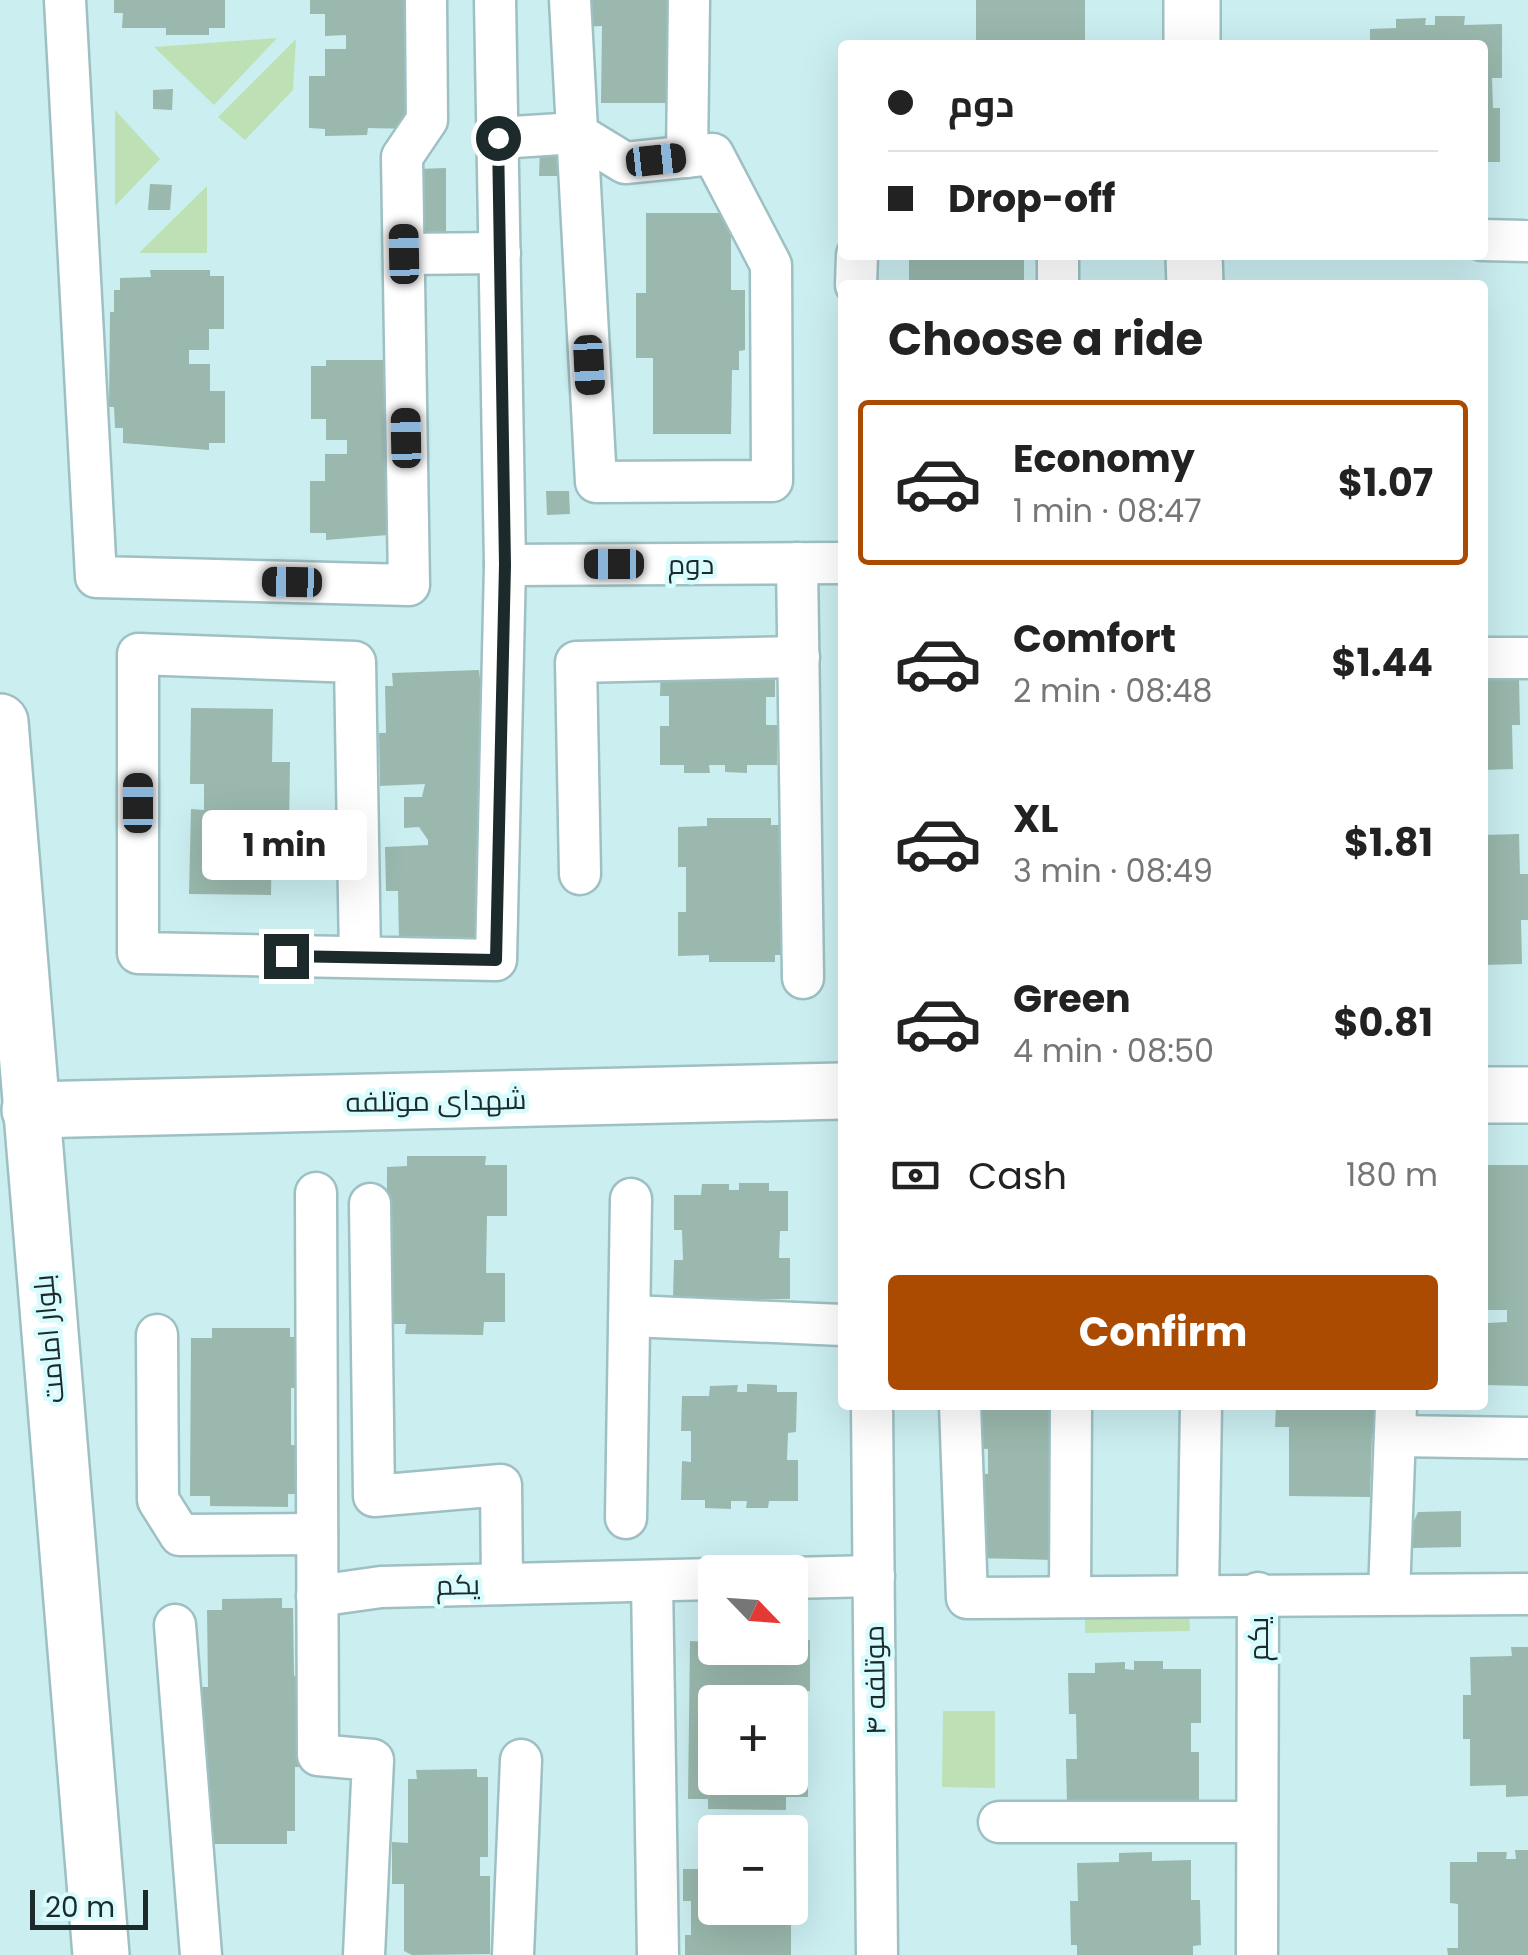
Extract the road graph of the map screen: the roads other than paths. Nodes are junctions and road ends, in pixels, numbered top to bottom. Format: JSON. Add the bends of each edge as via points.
{"nodes":[{"id":1,"x":65,"y":0,"type":"edge"},
{"id":2,"x":426,"y":0,"type":"edge"},
{"id":3,"x":496,"y":0,"type":"edge"},
{"id":4,"x":570,"y":0,"type":"edge"},
{"id":5,"x":689,"y":0,"type":"edge"},
{"id":6,"x":1192,"y":0,"type":"edge"},
{"id":7,"x":1192,"y":40,"type":"edge"},
{"id":8,"x":576,"y":133,"type":"junction"},
{"id":9,"x":498,"y":138,"type":"junction"},
{"id":10,"x":687,"y":157,"type":"junction"},
{"id":11,"x":1488,"y":240,"type":"edge"},
{"id":12,"x":1528,"y":242,"type":"edge"},
{"id":13,"x":500,"y":253,"type":"junction"},
{"id":14,"x":404,"y":254,"type":"junction"},
{"id":15,"x":838,"y":563,"type":"edge"},
{"id":16,"x":798,"y":564,"type":"junction"},
{"id":17,"x":505,"y":565,"type":"junction"},
{"id":18,"x":799,"y":657,"type":"junction"},
{"id":19,"x":1488,"y":658,"type":"edge"},
{"id":20,"x":1528,"y":658,"type":"edge"},
{"id":21,"x":0,"y":722,"type":"edge"},
{"id":22,"x":580,"y":874,"type":"dead end"},
{"id":23,"x":360,"y":957,"type":"junction"},
{"id":24,"x":803,"y":978,"type":"dead end"},
{"id":25,"x":838,"y":1091,"type":"edge"},
{"id":26,"x":1488,"y":1095,"type":"edge"},
{"id":27,"x":1528,"y":1096,"type":"edge"},
{"id":28,"x":30,"y":1110,"type":"junction"},
{"id":29,"x":316,"y":1193,"type":"dead end"},
{"id":30,"x":631,"y":1199,"type":"dead end"},
{"id":31,"x":370,"y":1204,"type":"dead end"},
{"id":32,"x":631,"y":1316,"type":"junction"},
{"id":33,"x":838,"y":1325,"type":"edge"},
{"id":34,"x":157,"y":1335,"type":"dead end"},
{"id":35,"x":872,"y":1410,"type":"edge"},
{"id":36,"x":960,"y":1410,"type":"edge"},
{"id":37,"x":1071,"y":1410,"type":"edge"},
{"id":38,"x":1201,"y":1410,"type":"edge"},
{"id":39,"x":1396,"y":1420,"type":"edge"},
{"id":40,"x":1528,"y":1438,"type":"edge"},
{"id":41,"x":626,"y":1518,"type":"dead end"},
{"id":42,"x":317,"y":1534,"type":"junction"},
{"id":43,"x":874,"y":1576,"type":"junction"},
{"id":44,"x":808,"y":1578,"type":"edge"},
{"id":45,"x":698,"y":1580,"type":"edge"},
{"id":46,"x":652,"y":1581,"type":"junction"},
{"id":47,"x":502,"y":1584,"type":"junction"},
{"id":48,"x":1198,"y":1594,"type":"junction"},
{"id":49,"x":1258,"y":1594,"type":"junction"},
{"id":50,"x":1389,"y":1594,"type":"junction"},
{"id":51,"x":1528,"y":1594,"type":"edge"},
{"id":52,"x":318,"y":1596,"type":"junction"},
{"id":53,"x":1070,"y":1596,"type":"junction"},
{"id":54,"x":175,"y":1626,"type":"dead end"},
{"id":55,"x":521,"y":1760,"type":"dead end"},
{"id":56,"x":1000,"y":1822,"type":"dead end"},
{"id":57,"x":1257,"y":1822,"type":"junction"},
{"id":58,"x":101,"y":1955,"type":"edge"},
{"id":59,"x":202,"y":1955,"type":"edge"},
{"id":60,"x":364,"y":1955,"type":"edge"},
{"id":61,"x":514,"y":1955,"type":"edge"},
{"id":62,"x":658,"y":1955,"type":"edge"},
{"id":63,"x":877,"y":1955,"type":"edge"},
{"id":64,"x":1257,"y":1955,"type":"edge"}],
"edges":[{"from":1,"to":14,"type":"street","via":[[96,577],[409,585]]},
{"from":2,"to":14,"type":"street","via":[[427,120],[402,157]]},
{"from":3,"to":9,"type":"street"},
{"from":4,"to":8,"type":"street"},
{"from":5,"to":10,"type":"street"},
{"from":6,"to":7,"type":"main road"},
{"from":8,"to":9,"type":"street"},
{"from":8,"to":10,"type":"street","via":[[625,163]]},
{"from":8,"to":10,"type":"street","via":[[596,482],[772,480],[771,265],[713,154]]},
{"from":9,"to":13,"type":"street"},
{"from":11,"to":12,"type":"street"},
{"from":13,"to":14,"type":"street"},
{"from":13,"to":17,"type":"street"},
{"from":15,"to":16,"type":"street","name":"دوم"},
{"from":16,"to":17,"type":"street","name":"دوم"},
{"from":16,"to":18,"type":"street"},
{"from":17,"to":23,"type":"street","via":[[496,960]]},
{"from":18,"to":22,"type":"street","via":[[576,662]]},
{"from":18,"to":24,"type":"street"},
{"from":19,"to":20,"type":"street"},
{"from":21,"to":28,"type":"main road","name":"بلوار امامت"},
{"from":23,"to":23,"type":"street","via":[[355,662],[138,654],[138,952]]},
{"from":25,"to":28,"type":"main road","name":"شهدای موتلفه"},
{"from":26,"to":27,"type":"main road"},
{"from":28,"to":58,"type":"main road","name":"بلوار امامت"},
{"from":29,"to":42,"type":"street"},
{"from":30,"to":32,"type":"street"},
{"from":31,"to":47,"type":"street","via":[[374,1496],[501,1485]]},
{"from":32,"to":33,"type":"street"},
{"from":32,"to":41,"type":"street"},
{"from":34,"to":42,"type":"street","via":[[158,1500],[180,1535]]},
{"from":35,"to":43,"type":"street","name":"موتلفه ۴"},
{"from":36,"to":53,"type":"street","via":[[967,1598]]},
{"from":37,"to":53,"type":"street"},
{"from":38,"to":48,"type":"street"},
{"from":39,"to":40,"type":"street"},
{"from":39,"to":50,"type":"street"},
{"from":42,"to":52,"type":"street"},
{"from":43,"to":44,"type":"street"},
{"from":43,"to":63,"type":"street","name":"موتلفه ۴"},
{"from":45,"to":46,"type":"street","name":"یکم"},
{"from":46,"to":47,"type":"street","name":"یکم"},
{"from":46,"to":62,"type":"street"},
{"from":47,"to":52,"type":"street","name":"یکم"},
{"from":48,"to":49,"type":"street"},
{"from":48,"to":53,"type":"street"},
{"from":49,"to":50,"type":"street","name":"یکم"},
{"from":49,"to":57,"type":"street","name":"یکم"},
{"from":50,"to":51,"type":"street","name":"یکم"},
{"from":52,"to":60,"type":"street","via":[[318,1755],[373,1760]]},
{"from":54,"to":59,"type":"street"},
{"from":55,"to":61,"type":"street"},
{"from":56,"to":57,"type":"street"},
{"from":57,"to":64,"type":"street","name":"یکم"}]}
